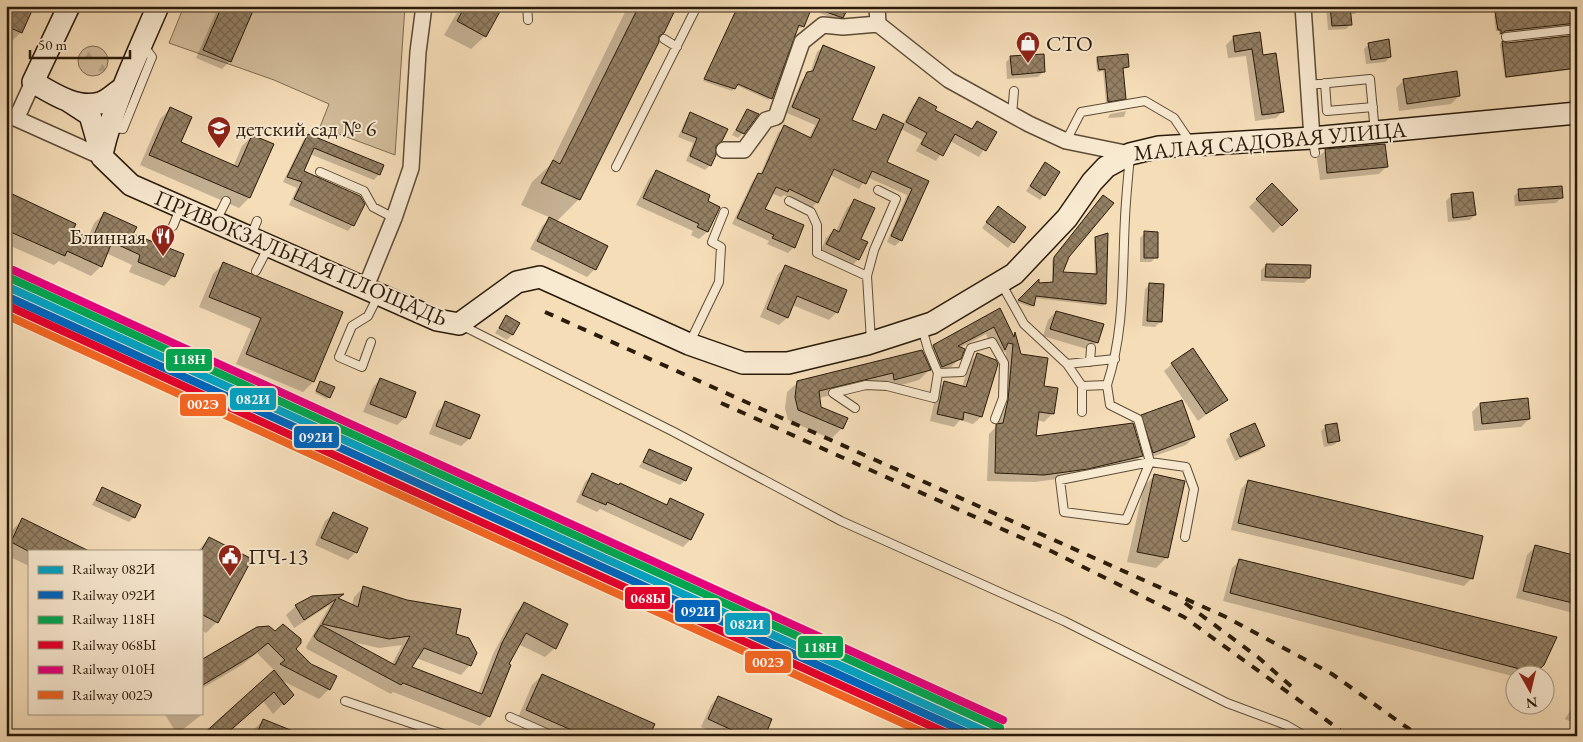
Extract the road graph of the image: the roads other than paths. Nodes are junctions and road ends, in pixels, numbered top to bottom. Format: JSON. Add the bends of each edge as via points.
{"nodes":[{"id":1,"x":158,"y":6,"type":"edge"},
{"id":2,"x":424,"y":6,"type":"edge"},
{"id":3,"x":527,"y":6,"type":"edge"},
{"id":4,"x":697,"y":6,"type":"edge"},
{"id":5,"x":877,"y":6,"type":"edge"},
{"id":6,"x":1303,"y":6,"type":"edge"},
{"id":7,"x":62,"y":13,"type":"edge"},
{"id":8,"x":528,"y":20,"type":"dead end"},
{"id":9,"x":878,"y":24,"type":"junction"},
{"id":10,"x":1577,"y":29,"type":"edge"},
{"id":11,"x":1506,"y":37,"type":"dead end"},
{"id":12,"x":664,"y":39,"type":"dead end"},
{"id":13,"x":142,"y":44,"type":"junction"},
{"id":14,"x":676,"y":47,"type":"junction"},
{"id":15,"x":30,"y":75,"type":"junction"},
{"id":16,"x":1325,"y":83,"type":"junction"},
{"id":17,"x":1308,"y":84,"type":"junction"},
{"id":18,"x":123,"y":88,"type":"junction"},
{"id":19,"x":1014,"y":90,"type":"dead end"},
{"id":20,"x":66,"y":100,"type":"junction"},
{"id":21,"x":1373,"y":106,"type":"junction"},
{"id":22,"x":1577,"y":113,"type":"edge"},
{"id":23,"x":1012,"y":115,"type":"junction"},
{"id":24,"x":12,"y":116,"type":"edge"},
{"id":25,"x":108,"y":128,"type":"junction"},
{"id":26,"x":1382,"y":132,"type":"junction"},
{"id":27,"x":1066,"y":141,"type":"junction"},
{"id":28,"x":1314,"y":145,"type":"junction"},
{"id":29,"x":1194,"y":146,"type":"junction"},
{"id":30,"x":724,"y":150,"type":"dead end"},
{"id":31,"x":1130,"y":154,"type":"junction"},
{"id":32,"x":102,"y":157,"type":"junction"},
{"id":33,"x":616,"y":167,"type":"dead end"},
{"id":34,"x":320,"y":172,"type":"dead end"},
{"id":35,"x":878,"y":190,"type":"dead end"},
{"id":36,"x":789,"y":200,"type":"dead end"},
{"id":37,"x":226,"y":201,"type":"dead end"},
{"id":38,"x":724,"y":212,"type":"dead end"},
{"id":39,"x":394,"y":218,"type":"junction"},
{"id":40,"x":215,"y":222,"type":"junction"},
{"id":41,"x":259,"y":235,"type":"junction"},
{"id":42,"x":256,"y":271,"type":"dead end"},
{"id":43,"x":867,"y":276,"type":"junction"},
{"id":44,"x":1000,"y":282,"type":"junction"},
{"id":45,"x":372,"y":292,"type":"junction"},
{"id":46,"x":459,"y":324,"type":"junction"},
{"id":47,"x":922,"y":326,"type":"junction"},
{"id":48,"x":371,"y":342,"type":"dead end"},
{"id":49,"x":872,"y":343,"type":"junction"},
{"id":50,"x":690,"y":344,"type":"junction"},
{"id":51,"x":1091,"y":348,"type":"dead end"},
{"id":52,"x":1115,"y":359,"type":"junction"},
{"id":53,"x":1090,"y":362,"type":"junction"},
{"id":54,"x":1067,"y":364,"type":"junction"},
{"id":55,"x":938,"y":372,"type":"junction"},
{"id":56,"x":1107,"y":385,"type":"junction"},
{"id":57,"x":1082,"y":386,"type":"junction"},
{"id":58,"x":855,"y":408,"type":"dead end"},
{"id":59,"x":1082,"y":412,"type":"dead end"},
{"id":60,"x":995,"y":419,"type":"dead end"},
{"id":61,"x":1150,"y":462,"type":"junction"},
{"id":62,"x":1185,"y":537,"type":"dead end"},
{"id":63,"x":345,"y":701,"type":"dead end"},
{"id":64,"x":510,"y":717,"type":"dead end"},
{"id":65,"x":449,"y":736,"type":"edge"},
{"id":66,"x":553,"y":736,"type":"edge"},
{"id":67,"x":1305,"y":736,"type":"edge"}],
"edges":[{"from":1,"to":13,"type":"street"},
{"from":2,"to":39,"type":"street","via":[[411,168]]},
{"from":3,"to":8,"type":"lane"},
{"from":4,"to":14,"type":"lane"},
{"from":5,"to":9,"type":"street"},
{"from":6,"to":17,"type":"street"},
{"from":7,"to":15,"type":"street","name":"ПРИВОКЗАЛЬНАЯ ПЛОЩАДЬ"},
{"from":9,"to":23,"type":"street","name":"МАЛАЯ САДОВАЯ УЛИЦА","via":[[949,80]]},
{"from":9,"to":30,"type":"street","via":[[823,26],[802,42],[776,117],[766,120],[744,150]]},
{"from":10,"to":11,"type":"lane"},
{"from":12,"to":14,"type":"lane"},
{"from":13,"to":18,"type":"street"},
{"from":13,"to":25,"type":"lane","via":[[152,57],[123,129]]},
{"from":14,"to":33,"type":"lane"},
{"from":15,"to":20,"type":"street"},
{"from":15,"to":24,"type":"street","name":"ПРИВОКЗАЛЬНАЯ ПЛОЩАДЬ"},
{"from":16,"to":17,"type":"lane"},
{"from":16,"to":21,"type":"lane","via":[[1370,79]]},
{"from":16,"to":21,"type":"lane","via":[[1328,111]]},
{"from":17,"to":28,"type":"street"},
{"from":18,"to":20,"type":"street","via":[[102,103],[90,105]]},
{"from":18,"to":25,"type":"street"},
{"from":19,"to":23,"type":"lane"},
{"from":20,"to":32,"type":"street","via":[[90,115]]},
{"from":21,"to":26,"type":"lane","via":[[1374,122]]},
{"from":22,"to":26,"type":"street","name":"МАЛАЯ САДОВАЯ УЛИЦА"},
{"from":23,"to":27,"type":"street","name":"МАЛАЯ САДОВАЯ УЛИЦА"},
{"from":24,"to":32,"type":"street","name":"ПРИВОКЗАЛЬНАЯ ПЛОЩАДЬ"},
{"from":25,"to":32,"type":"street"},
{"from":26,"to":28,"type":"street","name":"МАЛАЯ САДОВАЯ УЛИЦА"},
{"from":27,"to":29,"type":"lane","via":[[1081,112],[1145,101],[1174,118]]},
{"from":27,"to":31,"type":"street","name":"МАЛАЯ САДОВАЯ УЛИЦА"},
{"from":28,"to":29,"type":"street","name":"МАЛАЯ САДОВАЯ УЛИЦА"},
{"from":29,"to":31,"type":"street","name":"МАЛАЯ САДОВАЯ УЛИЦА","via":[[1159,147]]},
{"from":31,"to":44,"type":"street","name":"ПРИВОКЗАЛЬНАЯ ПЛОЩАДЬ","via":[[1106,167],[1041,247],[1014,274]]},
{"from":31,"to":52,"type":"lane","via":[[1121,328]]},
{"from":32,"to":40,"type":"street","name":"ПРИВОКЗАЛЬНАЯ ПЛОЩАДЬ","via":[[131,185],[177,217]]},
{"from":34,"to":39,"type":"lane","via":[[364,191],[373,207]]},
{"from":35,"to":43,"type":"lane","via":[[896,199],[874,250]]},
{"from":36,"to":43,"type":"lane","via":[[811,212],[817,225],[817,253]]},
{"from":37,"to":40,"type":"lane"},
{"from":38,"to":50,"type":"lane","via":[[712,242],[721,248],[719,282]]},
{"from":39,"to":45,"type":"street"},
{"from":40,"to":41,"type":"street","name":"ПРИВОКЗАЛЬНАЯ ПЛОЩАДЬ"},
{"from":41,"to":42,"type":"lane"},
{"from":41,"to":45,"type":"street","name":"ПРИВОКЗАЛЬНАЯ ПЛОЩАДЬ"},
{"from":43,"to":49,"type":"lane"},
{"from":44,"to":47,"type":"street","name":"ПРИВОКЗАЛЬНАЯ ПЛОЩАДЬ"},
{"from":44,"to":54,"type":"lane","via":[[1024,324]]},
{"from":45,"to":46,"type":"street","name":"ПРИВОКЗАЛЬНАЯ ПЛОЩАДЬ","via":[[437,320]]},
{"from":45,"to":48,"type":"lane","via":[[368,316],[352,326],[339,357],[362,367]]},
{"from":46,"to":50,"type":"street","name":"ПРИВОКЗАЛЬНАЯ ПЛОЩАДЬ","via":[[516,282],[540,277]]},
{"from":46,"to":67,"type":"lane","via":[[674,432],[841,521],[1064,621],[1227,703],[1286,725]]},
{"from":47,"to":49,"type":"street","name":"ПРИВОКЗАЛЬНАЯ ПЛОЩАДЬ"},
{"from":47,"to":55,"type":"lane"},
{"from":49,"to":50,"type":"street","name":"ПРИВОКЗАЛЬНАЯ ПЛОЩАДЬ","via":[[788,362],[743,364]]},
{"from":51,"to":53,"type":"lane"},
{"from":52,"to":53,"type":"lane"},
{"from":52,"to":56,"type":"lane"},
{"from":53,"to":54,"type":"lane"},
{"from":54,"to":57,"type":"lane"},
{"from":55,"to":58,"type":"lane","via":[[934,398],[866,385],[833,393]]},
{"from":55,"to":60,"type":"lane","via":[[962,372],[972,348],[992,342],[1004,363],[1003,398]]},
{"from":56,"to":57,"type":"lane"},
{"from":56,"to":61,"type":"lane","via":[[1110,405],[1138,419]]},
{"from":57,"to":59,"type":"lane"},
{"from":61,"to":61,"type":"lane","via":[[1060,480],[1064,512],[1126,520]]},
{"from":61,"to":62,"type":"lane","via":[[1186,467],[1194,489]]},
{"from":63,"to":65,"type":"lane"},
{"from":64,"to":66,"type":"lane"}]}
